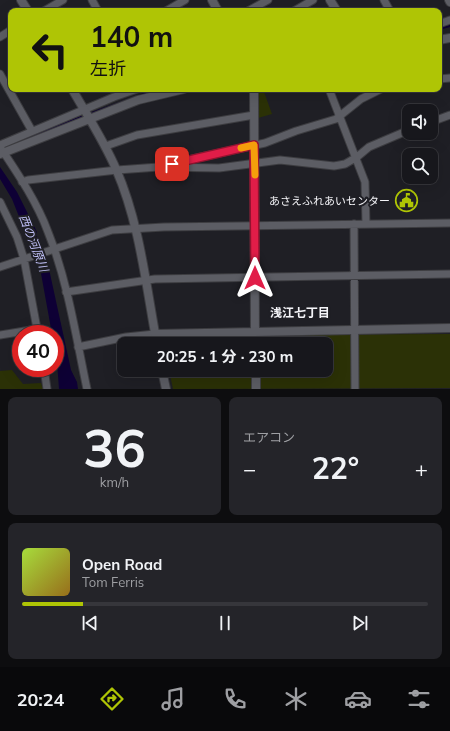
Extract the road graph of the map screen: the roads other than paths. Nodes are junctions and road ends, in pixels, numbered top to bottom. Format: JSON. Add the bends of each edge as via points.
{"nodes":[{"id":1,"x":63,"y":0,"type":"edge"},
{"id":2,"x":185,"y":0,"type":"edge"},
{"id":3,"x":268,"y":0,"type":"edge"},
{"id":4,"x":313,"y":0,"type":"edge"},
{"id":5,"x":49,"y":8,"type":"edge"},
{"id":6,"x":171,"y":8,"type":"edge"},
{"id":7,"x":253,"y":8,"type":"edge"},
{"id":8,"x":299,"y":8,"type":"edge"},
{"id":9,"x":0,"y":74,"type":"edge"},
{"id":10,"x":8,"y":88,"type":"edge"},
{"id":11,"x":10,"y":92,"type":"edge"},
{"id":12,"x":74,"y":92,"type":"edge"},
{"id":13,"x":129,"y":92,"type":"edge"},
{"id":14,"x":171,"y":92,"type":"edge"},
{"id":15,"x":254,"y":92,"type":"edge"},
{"id":16,"x":330,"y":92,"type":"edge"},
{"id":17,"x":375,"y":92,"type":"edge"},
{"id":18,"x":84,"y":110,"type":"junction"},
{"id":19,"x":254,"y":114,"type":"junction"},
{"id":20,"x":340,"y":116,"type":"junction"},
{"id":21,"x":450,"y":116,"type":"edge"},
{"id":22,"x":90,"y":120,"type":"junction"},
{"id":23,"x":438,"y":120,"type":"edge"},
{"id":24,"x":32,"y":131,"type":"junction"},
{"id":25,"x":402,"y":133,"type":"edge"},
{"id":26,"x":254,"y":145,"type":"junction"},
{"id":27,"x":106,"y":146,"type":"junction"},
{"id":28,"x":1,"y":150,"type":"edge"},
{"id":29,"x":357,"y":157,"type":"junction"},
{"id":30,"x":255,"y":164,"type":"junction"},
{"id":31,"x":159,"y":167,"type":"junction"},
{"id":32,"x":117,"y":170,"type":"junction"},
{"id":33,"x":22,"y":182,"type":"junction"},
{"id":34,"x":0,"y":202,"type":"edge"},
{"id":35,"x":3,"y":213,"type":"edge"},
{"id":36,"x":450,"y":223,"type":"edge"},
{"id":37,"x":354,"y":224,"type":"junction"},
{"id":38,"x":366,"y":224,"type":"junction"},
{"id":39,"x":255,"y":225,"type":"junction"},
{"id":40,"x":135,"y":228,"type":"junction"},
{"id":41,"x":54,"y":249,"type":"junction"},
{"id":42,"x":24,"y":259,"type":"junction"},
{"id":43,"x":0,"y":267,"type":"edge"},
{"id":44,"x":450,"y":274,"type":"edge"},
{"id":45,"x":355,"y":277,"type":"junction"},
{"id":46,"x":255,"y":278,"type":"junction"},
{"id":47,"x":145,"y":280,"type":"junction"},
{"id":48,"x":66,"y":292,"type":"junction"},
{"id":49,"x":36,"y":325,"type":"edge"},
{"id":50,"x":450,"y":328,"type":"edge"},
{"id":51,"x":356,"y":330,"type":"junction"},
{"id":52,"x":255,"y":333,"type":"junction"},
{"id":53,"x":12,"y":334,"type":"edge"},
{"id":54,"x":155,"y":334,"type":"junction"},
{"id":55,"x":0,"y":336,"type":"edge"},
{"id":56,"x":156,"y":337,"type":"edge"},
{"id":57,"x":255,"y":337,"type":"edge"},
{"id":58,"x":78,"y":347,"type":"junction"},
{"id":59,"x":45,"y":377,"type":"edge"},
{"id":60,"x":163,"y":377,"type":"edge"},
{"id":61,"x":256,"y":377,"type":"edge"},
{"id":62,"x":47,"y":389,"type":"edge"},
{"id":63,"x":87,"y":389,"type":"edge"},
{"id":64,"x":166,"y":389,"type":"edge"},
{"id":65,"x":256,"y":389,"type":"edge"},
{"id":66,"x":355,"y":389,"type":"edge"}],
"edges":[{"from":1,"to":5,"type":"street"},
{"from":2,"to":6,"type":"street"},
{"from":3,"to":7,"type":"street"},
{"from":4,"to":8,"type":"street"},
{"from":9,"to":10,"type":"street"},
{"from":11,"to":24,"type":"street"},
{"from":12,"to":18,"type":"street"},
{"from":13,"to":18,"type":"street"},
{"from":14,"to":22,"type":"street","via":[[138,100]]},
{"from":15,"to":19,"type":"street"},
{"from":16,"to":20,"type":"street"},
{"from":17,"to":20,"type":"street","via":[[360,99]]},
{"from":18,"to":22,"type":"street"},
{"from":18,"to":24,"type":"street"},
{"from":19,"to":26,"type":"street"},
{"from":19,"to":27,"type":"street","via":[[137,135]]},
{"from":20,"to":26,"type":"street"},
{"from":20,"to":29,"type":"street"},
{"from":21,"to":23,"type":"street"},
{"from":22,"to":27,"type":"street"},
{"from":22,"to":28,"type":"street"},
{"from":24,"to":28,"type":"street"},
{"from":25,"to":29,"type":"street","via":[[369,147]]},
{"from":26,"to":30,"type":"street"},
{"from":26,"to":31,"type":"street"},
{"from":27,"to":32,"type":"street"},
{"from":28,"to":33,"type":"street"},
{"from":29,"to":30,"type":"street","via":[[345,164],[334,166],[294,160]]},
{"from":29,"to":38,"type":"street","via":[[366,187]]},
{"from":30,"to":31,"type":"street","via":[[219,168]]},
{"from":30,"to":39,"type":"street"},
{"from":31,"to":32,"type":"street"},
{"from":32,"to":33,"type":"street"},
{"from":32,"to":40,"type":"street"},
{"from":33,"to":41,"type":"street","via":[[40,212]]},
{"from":34,"to":35,"type":"street"},
{"from":35,"to":42,"type":"street"},
{"from":36,"to":38,"type":"street"},
{"from":37,"to":38,"type":"street"},
{"from":37,"to":39,"type":"street"},
{"from":37,"to":45,"type":"street"},
{"from":39,"to":40,"type":"street"},
{"from":39,"to":46,"type":"street"},
{"from":40,"to":41,"type":"street","via":[[98,233]]},
{"from":40,"to":47,"type":"street"},
{"from":41,"to":42,"type":"street"},
{"from":41,"to":48,"type":"street"},
{"from":42,"to":43,"type":"street"},
{"from":42,"to":49,"type":"street"},
{"from":44,"to":45,"type":"street"},
{"from":45,"to":46,"type":"street"},
{"from":45,"to":51,"type":"street"},
{"from":46,"to":47,"type":"street"},
{"from":46,"to":52,"type":"street"},
{"from":47,"to":48,"type":"street"},
{"from":47,"to":54,"type":"street"},
{"from":48,"to":58,"type":"street"},
{"from":50,"to":51,"type":"street"},
{"from":51,"to":52,"type":"street"},
{"from":51,"to":66,"type":"street"},
{"from":52,"to":54,"type":"street"},
{"from":52,"to":57,"type":"street"},
{"from":53,"to":55,"type":"street"},
{"from":54,"to":56,"type":"street"},
{"from":54,"to":58,"type":"street"},
{"from":58,"to":63,"type":"street"},
{"from":59,"to":62,"type":"street"},
{"from":60,"to":64,"type":"street"},
{"from":61,"to":65,"type":"street"}]}
